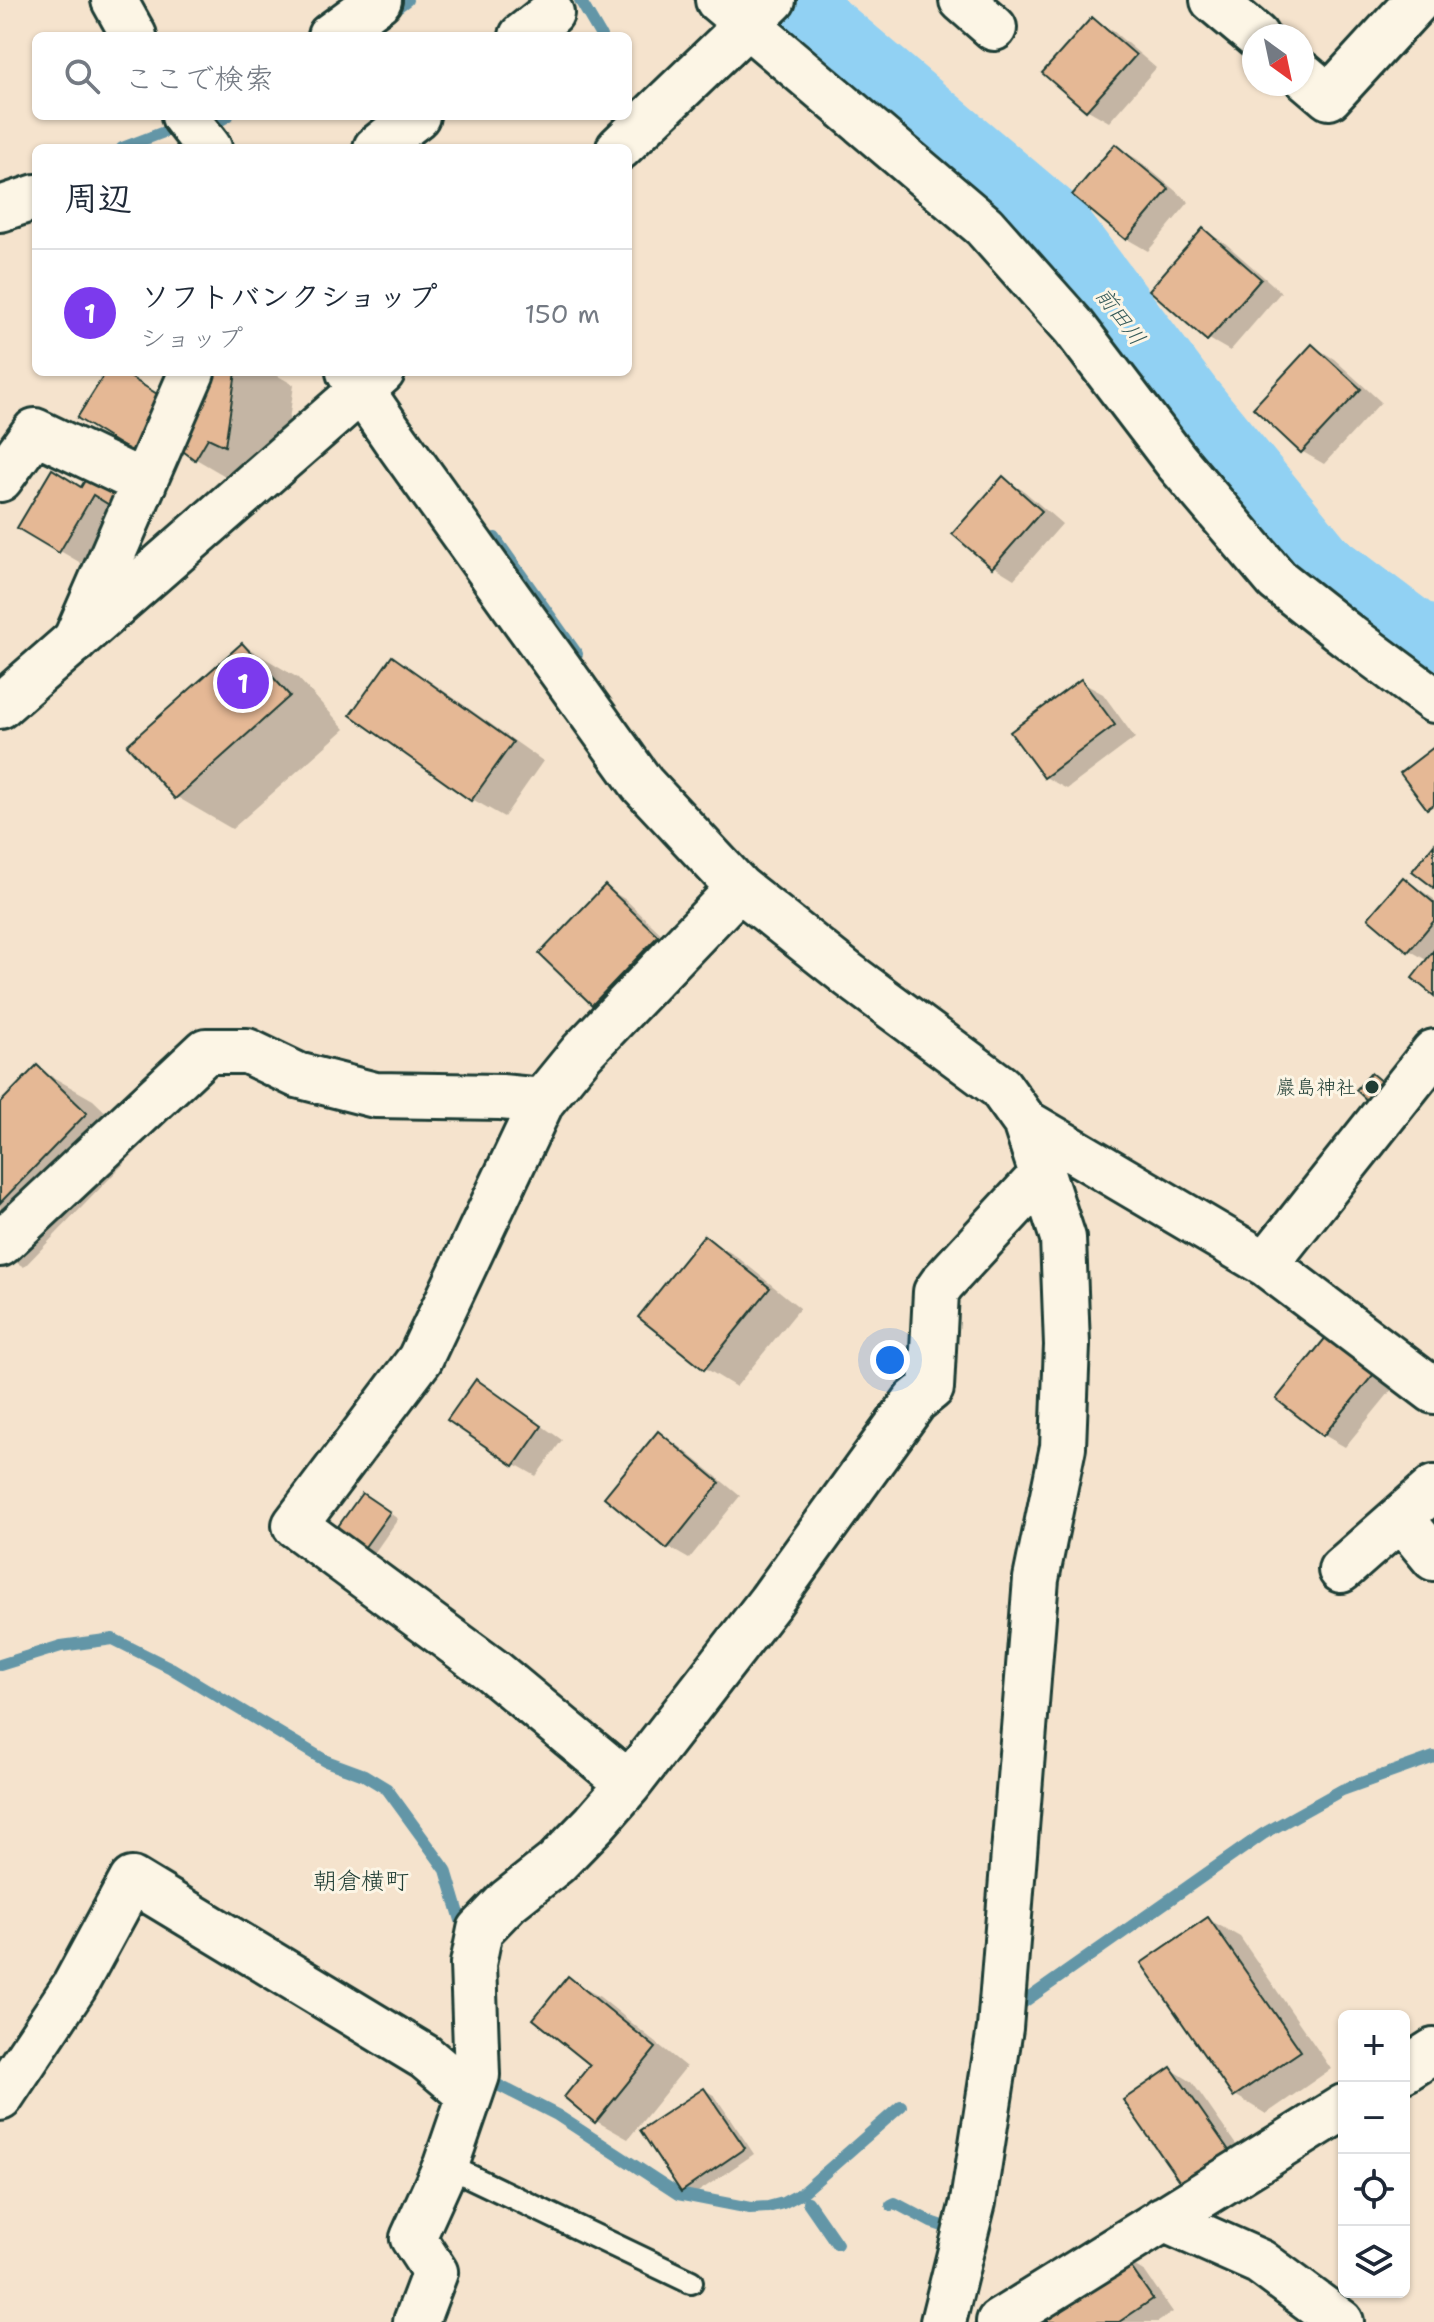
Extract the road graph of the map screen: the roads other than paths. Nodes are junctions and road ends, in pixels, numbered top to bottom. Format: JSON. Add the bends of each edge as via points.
{"nodes":[{"id":1,"x":114,"y":0,"type":"edge"},
{"id":2,"x":379,"y":0,"type":"edge"},
{"id":3,"x":962,"y":0,"type":"edge"},
{"id":4,"x":1213,"y":0,"type":"edge"},
{"id":5,"x":1418,"y":0,"type":"edge"},
{"id":6,"x":746,"y":9,"type":"edge"},
{"id":7,"x":1242,"y":24,"type":"edge"},
{"id":8,"x":994,"y":28,"type":"dead end"},
{"id":9,"x":132,"y":32,"type":"edge"},
{"id":10,"x":335,"y":32,"type":"edge"},
{"id":11,"x":1314,"y":84,"type":"edge"},
{"id":12,"x":412,"y":120,"type":"edge"},
{"id":13,"x":381,"y":144,"type":"edge"},
{"id":14,"x":623,"y":144,"type":"edge"},
{"id":15,"x":32,"y":198,"type":"edge"},
{"id":16,"x":0,"y":209,"type":"edge"},
{"id":17,"x":190,"y":376,"type":"edge"},
{"id":18,"x":364,"y":378,"type":"edge"},
{"id":19,"x":0,"y":479,"type":"edge"},
{"id":20,"x":144,"y":483,"type":"junction"},
{"id":21,"x":75,"y":641,"type":"junction"},
{"id":22,"x":1434,"y":700,"type":"edge"},
{"id":23,"x":0,"y":706,"type":"edge"},
{"id":24,"x":739,"y":888,"type":"junction"},
{"id":25,"x":1434,"y":1052,"type":"edge"},
{"id":26,"x":542,"y":1101,"type":"junction"},
{"id":27,"x":1025,"y":1122,"type":"junction"},
{"id":28,"x":1042,"y":1175,"type":"junction"},
{"id":29,"x":0,"y":1244,"type":"edge"},
{"id":30,"x":1266,"y":1264,"type":"junction"},
{"id":31,"x":1434,"y":1391,"type":"edge"},
{"id":32,"x":1434,"y":1488,"type":"edge"},
{"id":33,"x":1401,"y":1518,"type":"junction"},
{"id":34,"x":1434,"y":1558,"type":"edge"},
{"id":35,"x":1341,"y":1570,"type":"dead end"},
{"id":36,"x":629,"y":1784,"type":"junction"},
{"id":37,"x":1434,"y":2051,"type":"edge"},
{"id":38,"x":1410,"y":2066,"type":"edge"},
{"id":39,"x":470,"y":2095,"type":"junction"},
{"id":40,"x":0,"y":2098,"type":"edge"},
{"id":41,"x":1338,"y":2111,"type":"edge"},
{"id":42,"x":446,"y":2165,"type":"junction"},
{"id":43,"x":1163,"y":2219,"type":"junction"},
{"id":44,"x":691,"y":2282,"type":"dead end"},
{"id":45,"x":416,"y":2322,"type":"edge"},
{"id":46,"x":943,"y":2322,"type":"edge"},
{"id":47,"x":999,"y":2322,"type":"edge"},
{"id":48,"x":1341,"y":2322,"type":"edge"}],
"edges":[{"from":1,"to":9,"type":"street"},
{"from":2,"to":10,"type":"street"},
{"from":3,"to":8,"type":"street"},
{"from":4,"to":7,"type":"street"},
{"from":5,"to":11,"type":"street","via":[[1329,97]]},
{"from":6,"to":14,"type":"street"},
{"from":6,"to":22,"type":"street","via":[[984,226],[1073,326],[1176,461],[1277,580]]},
{"from":12,"to":13,"type":"street"},
{"from":15,"to":16,"type":"street"},
{"from":17,"to":20,"type":"street"},
{"from":18,"to":21,"type":"street"},
{"from":18,"to":24,"type":"street","via":[[642,784]]},
{"from":19,"to":20,"type":"street","via":[[35,431]]},
{"from":20,"to":21,"type":"street"},
{"from":21,"to":23,"type":"street"},
{"from":24,"to":26,"type":"street"},
{"from":24,"to":27,"type":"street","via":[[1000,1087]]},
{"from":25,"to":30,"type":"street"},
{"from":26,"to":29,"type":"street","via":[[375,1095],[297,1075],[247,1051],[206,1051]]},
{"from":26,"to":36,"type":"street","via":[[420,1359],[295,1525],[493,1671]]},
{"from":27,"to":28,"type":"street"},
{"from":27,"to":30,"type":"street"},
{"from":28,"to":36,"type":"street","via":[[936,1292],[931,1388],[915,1401],[770,1602]]},
{"from":28,"to":46,"type":"street","via":[[1063,1238],[1063,1447],[1036,1579],[1000,2028],[973,2202]]},
{"from":30,"to":31,"type":"street"},
{"from":32,"to":33,"type":"street"},
{"from":33,"to":34,"type":"street"},
{"from":33,"to":35,"type":"street"},
{"from":36,"to":39,"type":"street","via":[[556,1863],[480,1930],[473,1964],[477,2075]]},
{"from":37,"to":38,"type":"street"},
{"from":39,"to":40,"type":"street","via":[[425,2057],[132,1880],[74,1987]]},
{"from":39,"to":42,"type":"street"},
{"from":41,"to":43,"type":"street"},
{"from":42,"to":44,"type":"lane"},
{"from":42,"to":45,"type":"street","via":[[413,2238],[435,2272]]},
{"from":43,"to":47,"type":"street"},
{"from":43,"to":48,"type":"street","via":[[1260,2262]]}]}
